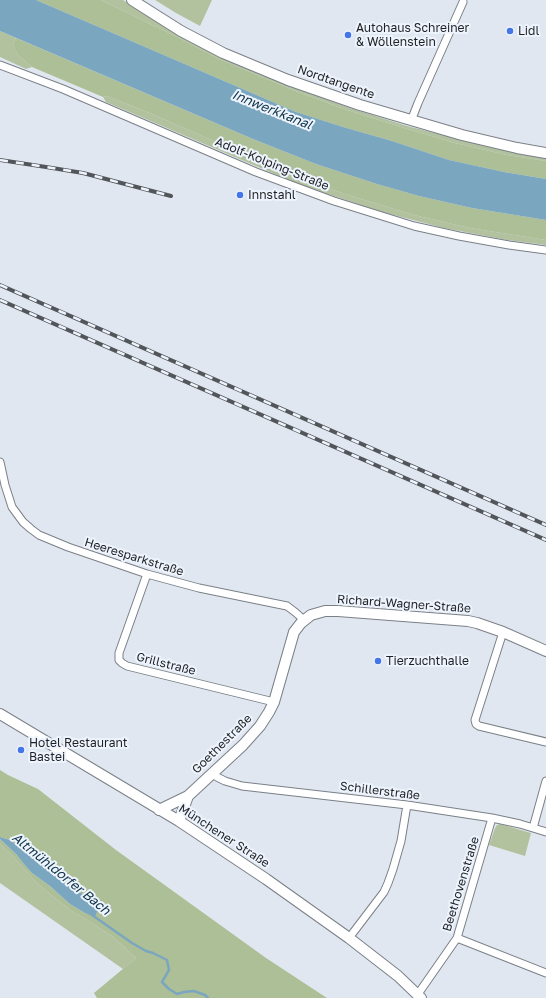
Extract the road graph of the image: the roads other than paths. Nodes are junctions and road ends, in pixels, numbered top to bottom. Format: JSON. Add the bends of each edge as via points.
{"nodes":[{"id":1,"x":132,"y":0,"type":"edge"},
{"id":2,"x":463,"y":2,"type":"dead end"},
{"id":3,"x":0,"y":65,"type":"edge"},
{"id":4,"x":411,"y":121,"type":"junction"},
{"id":5,"x":546,"y":153,"type":"edge"},
{"id":6,"x":546,"y":250,"type":"edge"},
{"id":7,"x":0,"y":462,"type":"edge"},
{"id":8,"x":147,"y":574,"type":"junction"},
{"id":9,"x":304,"y":620,"type":"junction"},
{"id":10,"x":503,"y":632,"type":"junction"},
{"id":11,"x":546,"y":651,"type":"edge"},
{"id":12,"x":274,"y":702,"type":"junction"},
{"id":13,"x":0,"y":714,"type":"edge"},
{"id":14,"x":546,"y":742,"type":"edge"},
{"id":15,"x":212,"y":774,"type":"junction"},
{"id":16,"x":546,"y":781,"type":"edge"},
{"id":17,"x":188,"y":796,"type":"junction"},
{"id":18,"x":407,"y":805,"type":"junction"},
{"id":19,"x":159,"y":810,"type":"junction"},
{"id":20,"x":492,"y":818,"type":"junction"},
{"id":21,"x":178,"y":821,"type":"junction"},
{"id":22,"x":533,"y":828,"type":"junction"},
{"id":23,"x":546,"y":832,"type":"edge"},
{"id":24,"x":349,"y":938,"type":"junction"},
{"id":25,"x":457,"y":938,"type":"junction"},
{"id":26,"x":546,"y":973,"type":"edge"},
{"id":27,"x":420,"y":996,"type":"edge"}],
"edges":[{"from":1,"to":4,"type":"street","name":"Nordtangente","via":[[181,31],[223,53],[288,80]]},
{"from":2,"to":4,"type":"street"},
{"from":3,"to":6,"type":"street","name":"Adolf-Kolping-Straße","via":[[82,97],[256,172],[334,201],[414,226]]},
{"from":4,"to":5,"type":"street","name":"Nordtangente","via":[[462,136]]},
{"from":7,"to":8,"type":"street","name":"Heeresparkstraße","via":[[12,507],[31,530],[68,548]]},
{"from":8,"to":9,"type":"street","name":"Heeresparkstraße","via":[[199,588],[287,606]]},
{"from":8,"to":12,"type":"street","name":"Grillstraße","via":[[119,653],[119,660],[127,666]]},
{"from":9,"to":10,"type":"street","name":"Richard-Wagner-Straße","via":[[318,612],[338,611],[468,621]]},
{"from":9,"to":12,"type":"street","name":"Goethestraße","via":[[294,632]]},
{"from":10,"to":11,"type":"street","name":"Richard-Wagner-Straße"},
{"from":10,"to":14,"type":"street","via":[[475,720],[476,724]]},
{"from":12,"to":15,"type":"street","name":"Goethestraße","via":[[253,734]]},
{"from":13,"to":19,"type":"street","name":"Münchener Straße"},
{"from":15,"to":17,"type":"street","name":"Goethestraße"},
{"from":15,"to":18,"type":"street","name":"Schillerstraße","via":[[242,786]]},
{"from":16,"to":22,"type":"street"},
{"from":17,"to":19,"type":"street","name":"Goethestraße"},
{"from":17,"to":21,"type":"street","name":"Goethestraße"},
{"from":18,"to":20,"type":"street","name":"Schillerstraße"},
{"from":18,"to":24,"type":"street","via":[[401,841],[388,883]]},
{"from":19,"to":21,"type":"street","name":"Münchener Straße"},
{"from":20,"to":22,"type":"street","name":"Schillerstraße"},
{"from":20,"to":25,"type":"street","name":"Beethovenstraße"},
{"from":21,"to":24,"type":"street","name":"Münchener Straße"},
{"from":22,"to":23,"type":"street","name":"Schillerstraße"},
{"from":24,"to":27,"type":"street","name":"Münchener Straße"},
{"from":25,"to":26,"type":"street"},
{"from":25,"to":27,"type":"street","name":"Beethovenstraße"}]}
